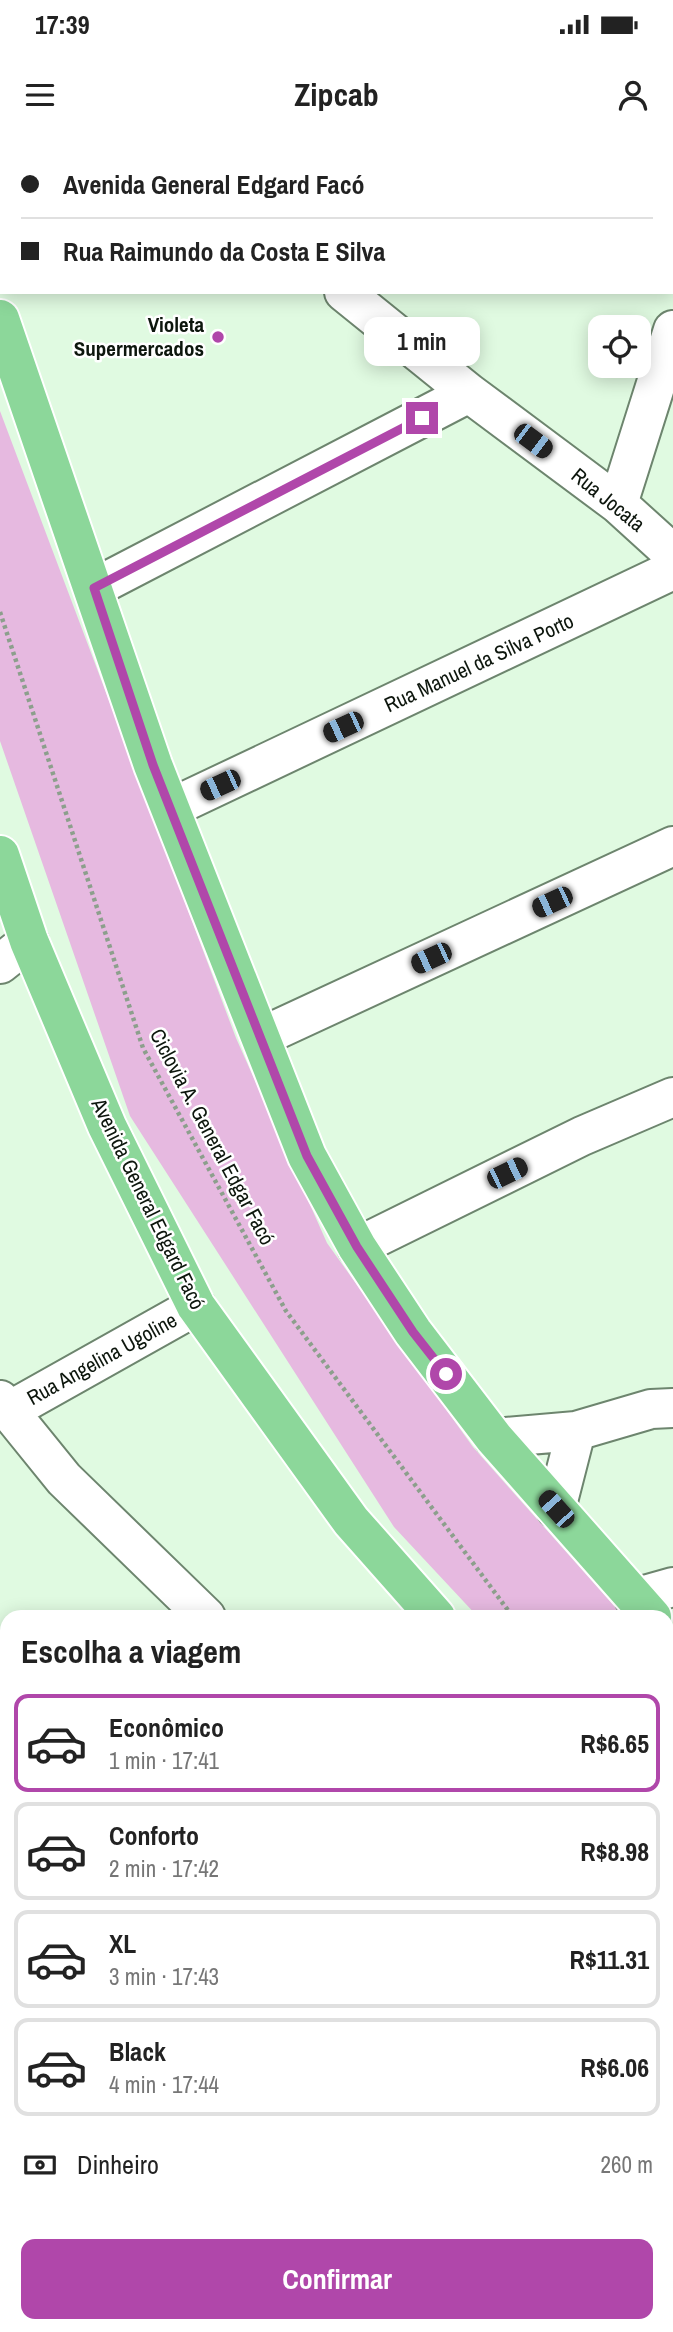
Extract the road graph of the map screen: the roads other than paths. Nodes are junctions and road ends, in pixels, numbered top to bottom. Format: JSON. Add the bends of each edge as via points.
{"nodes":[{"id":1,"x":346,"y":294,"type":"edge"},
{"id":2,"x":0,"y":319,"type":"edge"},
{"id":3,"x":673,"y":330,"type":"edge"},
{"id":4,"x":468,"y":393,"type":"junction"},
{"id":5,"x":618,"y":504,"type":"junction"},
{"id":6,"x":673,"y":554,"type":"edge"},
{"id":7,"x":673,"y":570,"type":"edge"},
{"id":8,"x":94,"y":588,"type":"junction"},
{"id":9,"x":171,"y":808,"type":"junction"},
{"id":10,"x":673,"y":846,"type":"edge"},
{"id":11,"x":0,"y":855,"type":"edge"},
{"id":12,"x":15,"y":953,"type":"edge"},
{"id":13,"x":261,"y":1037,"type":"junction"},
{"id":14,"x":673,"y":1097,"type":"edge"},
{"id":15,"x":357,"y":1247,"type":"junction"},
{"id":16,"x":196,"y":1306,"type":"junction"},
{"id":17,"x":4,"y":1406,"type":"edge"},
{"id":18,"x":673,"y":1408,"type":"edge"},
{"id":19,"x":576,"y":1432,"type":"junction"},
{"id":20,"x":494,"y":1438,"type":"junction"},
{"id":21,"x":556,"y":1509,"type":"junction"},
{"id":22,"x":673,"y":1587,"type":"edge"},
{"id":23,"x":643,"y":1607,"type":"edge"},
{"id":24,"x":199,"y":1610,"type":"edge"},
{"id":25,"x":430,"y":1610,"type":"edge"}],
"edges":[{"from":1,"to":4,"type":"street","name":"Rua Jocata"},
{"from":2,"to":8,"type":"main road"},
{"from":3,"to":5,"type":"street"},
{"from":4,"to":5,"type":"street","name":"Rua Jocata"},
{"from":4,"to":8,"type":"street"},
{"from":5,"to":6,"type":"street","name":"Rua Jocata"},
{"from":7,"to":9,"type":"street","name":"Rua Manuel da Silva Porto"},
{"from":8,"to":9,"type":"main road"},
{"from":9,"to":13,"type":"main road"},
{"from":10,"to":13,"type":"street"},
{"from":11,"to":12,"type":"main road","name":"Avenida General Edgard Facó"},
{"from":12,"to":16,"type":"main road","name":"Avenida General Edgard Facó"},
{"from":13,"to":15,"type":"main road","via":[[307,1156]]},
{"from":14,"to":15,"type":"street","via":[[582,1136]]},
{"from":15,"to":20,"type":"main road","via":[[413,1332]]},
{"from":16,"to":17,"type":"street","name":"Rua Angelina Ugoline"},
{"from":16,"to":25,"type":"main road","name":"Avenida General Edgard Facó","via":[[351,1521]]},
{"from":17,"to":24,"type":"street","via":[[65,1479]]},
{"from":18,"to":19,"type":"street","via":[[651,1409]]},
{"from":19,"to":20,"type":"street"},
{"from":19,"to":21,"type":"street"},
{"from":20,"to":21,"type":"main road"},
{"from":21,"to":23,"type":"main road"},
{"from":22,"to":23,"type":"street"}]}
